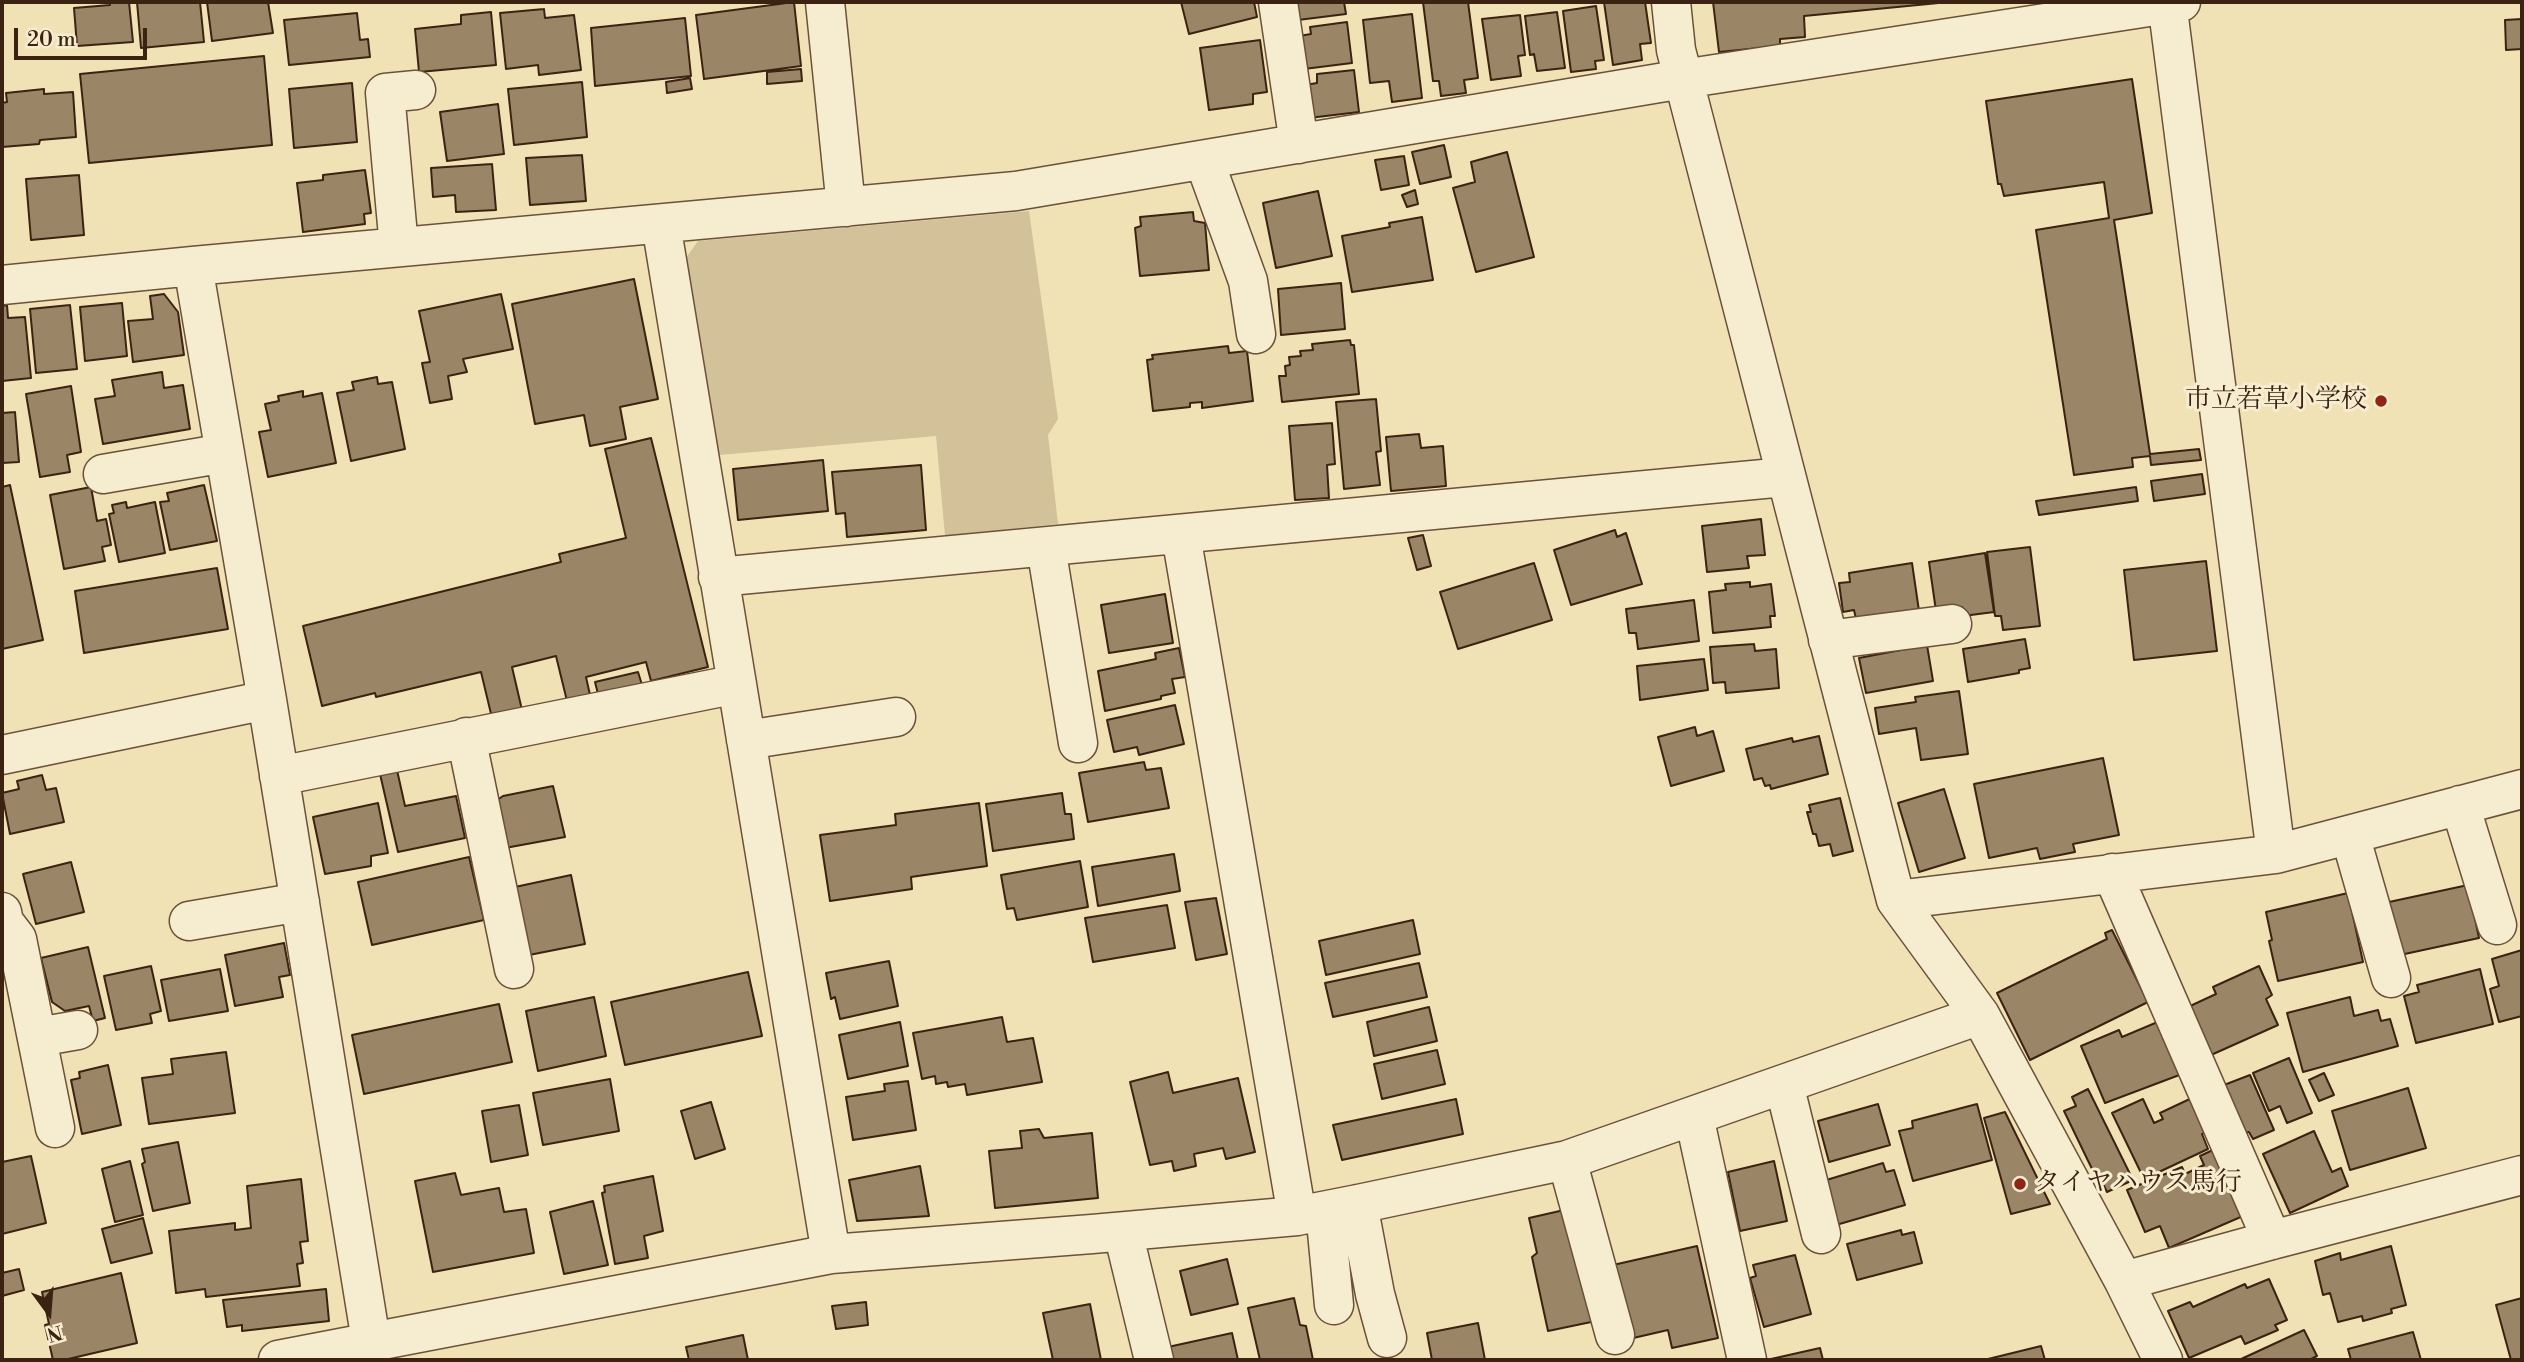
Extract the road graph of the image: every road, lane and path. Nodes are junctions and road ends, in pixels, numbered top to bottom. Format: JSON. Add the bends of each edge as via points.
{"nodes":[{"id":1,"x":825,"y":2,"type":"edge"},
{"id":2,"x":1278,"y":2,"type":"edge"},
{"id":3,"x":1671,"y":2,"type":"edge"},
{"id":4,"x":2167,"y":2,"type":"edge"},
{"id":5,"x":2181,"y":2,"type":"edge"},
{"id":6,"x":1683,"y":79,"type":"junction"},
{"id":7,"x":416,"y":90,"type":"dead end"},
{"id":8,"x":1299,"y":144,"type":"junction"},
{"id":9,"x":1204,"y":160,"type":"junction"},
{"id":10,"x":846,"y":207,"type":"junction"},
{"id":11,"x":661,"y":224,"type":"junction"},
{"id":12,"x":399,"y":247,"type":"junction"},
{"id":13,"x":193,"y":266,"type":"junction"},
{"id":14,"x":2,"y":285,"type":"edge"},
{"id":15,"x":1256,"y":334,"type":"dead end"},
{"id":16,"x":225,"y":453,"type":"junction"},
{"id":17,"x":103,"y":474,"type":"dead end"},
{"id":18,"x":1785,"y":477,"type":"junction"},
{"id":19,"x":1181,"y":535,"type":"junction"},
{"id":20,"x":1046,"y":547,"type":"junction"},
{"id":21,"x":718,"y":577,"type":"junction"},
{"id":22,"x":1952,"y":624,"type":"dead end"},
{"id":23,"x":1828,"y":640,"type":"junction"},
{"id":24,"x":737,"y":684,"type":"junction"},
{"id":25,"x":267,"y":700,"type":"junction"},
{"id":26,"x":896,"y":718,"type":"dead end"},
{"id":27,"x":466,"y":737,"type":"junction"},
{"id":28,"x":746,"y":740,"type":"junction"},
{"id":29,"x":1078,"y":743,"type":"dead end"},
{"id":30,"x":2,"y":755,"type":"edge"},
{"id":31,"x":279,"y":776,"type":"junction"},
{"id":32,"x":2522,"y":789,"type":"edge"},
{"id":33,"x":2460,"y":805,"type":"junction"},
{"id":34,"x":2350,"y":835,"type":"junction"},
{"id":35,"x":2276,"y":854,"type":"junction"},
{"id":36,"x":2112,"y":873,"type":"junction"},
{"id":37,"x":1896,"y":900,"type":"junction"},
{"id":38,"x":300,"y":902,"type":"junction"},
{"id":39,"x":2,"y":912,"type":"edge"},
{"id":40,"x":189,"y":921,"type":"dead end"},
{"id":41,"x":2497,"y":925,"type":"dead end"},
{"id":42,"x":514,"y":970,"type":"dead end"},
{"id":43,"x":2391,"y":978,"type":"dead end"},
{"id":44,"x":1980,"y":1015,"type":"junction"},
{"id":45,"x":78,"y":1030,"type":"dead end"},
{"id":46,"x":38,"y":1037,"type":"junction"},
{"id":47,"x":1784,"y":1084,"type":"junction"},
{"id":48,"x":1694,"y":1116,"type":"junction"},
{"id":49,"x":55,"y":1128,"type":"dead end"},
{"id":50,"x":1567,"y":1160,"type":"junction"},
{"id":51,"x":2522,"y":1175,"type":"edge"},
{"id":52,"x":1327,"y":1210,"type":"junction"},
{"id":53,"x":1123,"y":1232,"type":"junction"},
{"id":54,"x":1821,"y":1234,"type":"dead end"},
{"id":55,"x":2272,"y":1240,"type":"junction"},
{"id":56,"x":831,"y":1254,"type":"junction"},
{"id":57,"x":2124,"y":1281,"type":"junction"},
{"id":58,"x":1334,"y":1305,"type":"dead end"},
{"id":59,"x":1615,"y":1335,"type":"dead end"},
{"id":60,"x":1387,"y":1338,"type":"dead end"},
{"id":61,"x":371,"y":1341,"type":"junction"},
{"id":62,"x":278,"y":1360,"type":"edge"},
{"id":63,"x":1154,"y":1360,"type":"edge"},
{"id":64,"x":1747,"y":1360,"type":"edge"},
{"id":65,"x":2163,"y":1360,"type":"edge"}],
"edges":[{"from":1,"to":10,"type":"street"},
{"from":2,"to":8,"type":"street"},
{"from":3,"to":6,"type":"street"},
{"from":4,"to":5,"type":"street"},
{"from":4,"to":6,"type":"street"},
{"from":4,"to":35,"type":"street"},
{"from":6,"to":8,"type":"street"},
{"from":6,"to":18,"type":"street"},
{"from":7,"to":12,"type":"street","via":[[384,93]]},
{"from":8,"to":9,"type":"street"},
{"from":9,"to":10,"type":"street","via":[[1016,191]]},
{"from":9,"to":15,"type":"street","via":[[1248,281]]},
{"from":10,"to":11,"type":"street"},
{"from":11,"to":12,"type":"street"},
{"from":11,"to":21,"type":"street"},
{"from":12,"to":13,"type":"street"},
{"from":13,"to":14,"type":"street"},
{"from":13,"to":16,"type":"street"},
{"from":16,"to":17,"type":"street"},
{"from":16,"to":25,"type":"street"},
{"from":18,"to":19,"type":"street"},
{"from":18,"to":23,"type":"street"},
{"from":19,"to":20,"type":"street"},
{"from":19,"to":52,"type":"street"},
{"from":20,"to":21,"type":"street"},
{"from":20,"to":29,"type":"street"},
{"from":21,"to":24,"type":"street"},
{"from":22,"to":23,"type":"street"},
{"from":23,"to":37,"type":"street"},
{"from":24,"to":27,"type":"street"},
{"from":24,"to":28,"type":"street"},
{"from":25,"to":30,"type":"street"},
{"from":25,"to":31,"type":"street"},
{"from":26,"to":28,"type":"street"},
{"from":27,"to":31,"type":"street"},
{"from":27,"to":42,"type":"street"},
{"from":28,"to":56,"type":"street"},
{"from":31,"to":38,"type":"street"},
{"from":32,"to":33,"type":"street"},
{"from":33,"to":34,"type":"street"},
{"from":33,"to":41,"type":"street"},
{"from":34,"to":35,"type":"street"},
{"from":34,"to":43,"type":"street"},
{"from":35,"to":36,"type":"street"},
{"from":36,"to":37,"type":"street"},
{"from":36,"to":55,"type":"street"},
{"from":37,"to":44,"type":"street"},
{"from":38,"to":40,"type":"street"},
{"from":38,"to":61,"type":"street"},
{"from":39,"to":46,"type":"street","via":[[17,939]]},
{"from":44,"to":47,"type":"street"},
{"from":44,"to":57,"type":"street"},
{"from":45,"to":46,"type":"street"},
{"from":46,"to":49,"type":"street"},
{"from":47,"to":48,"type":"street"},
{"from":47,"to":54,"type":"street"},
{"from":48,"to":50,"type":"street"},
{"from":48,"to":64,"type":"street"},
{"from":50,"to":52,"type":"street"},
{"from":50,"to":59,"type":"street"},
{"from":51,"to":55,"type":"street"},
{"from":52,"to":53,"type":"street"},
{"from":52,"to":58,"type":"street"},
{"from":52,"to":60,"type":"street","via":[[1375,1294]]},
{"from":53,"to":56,"type":"street"},
{"from":53,"to":63,"type":"street"},
{"from":55,"to":57,"type":"street"},
{"from":56,"to":61,"type":"street"},
{"from":57,"to":65,"type":"street"},
{"from":61,"to":62,"type":"street"}]}
